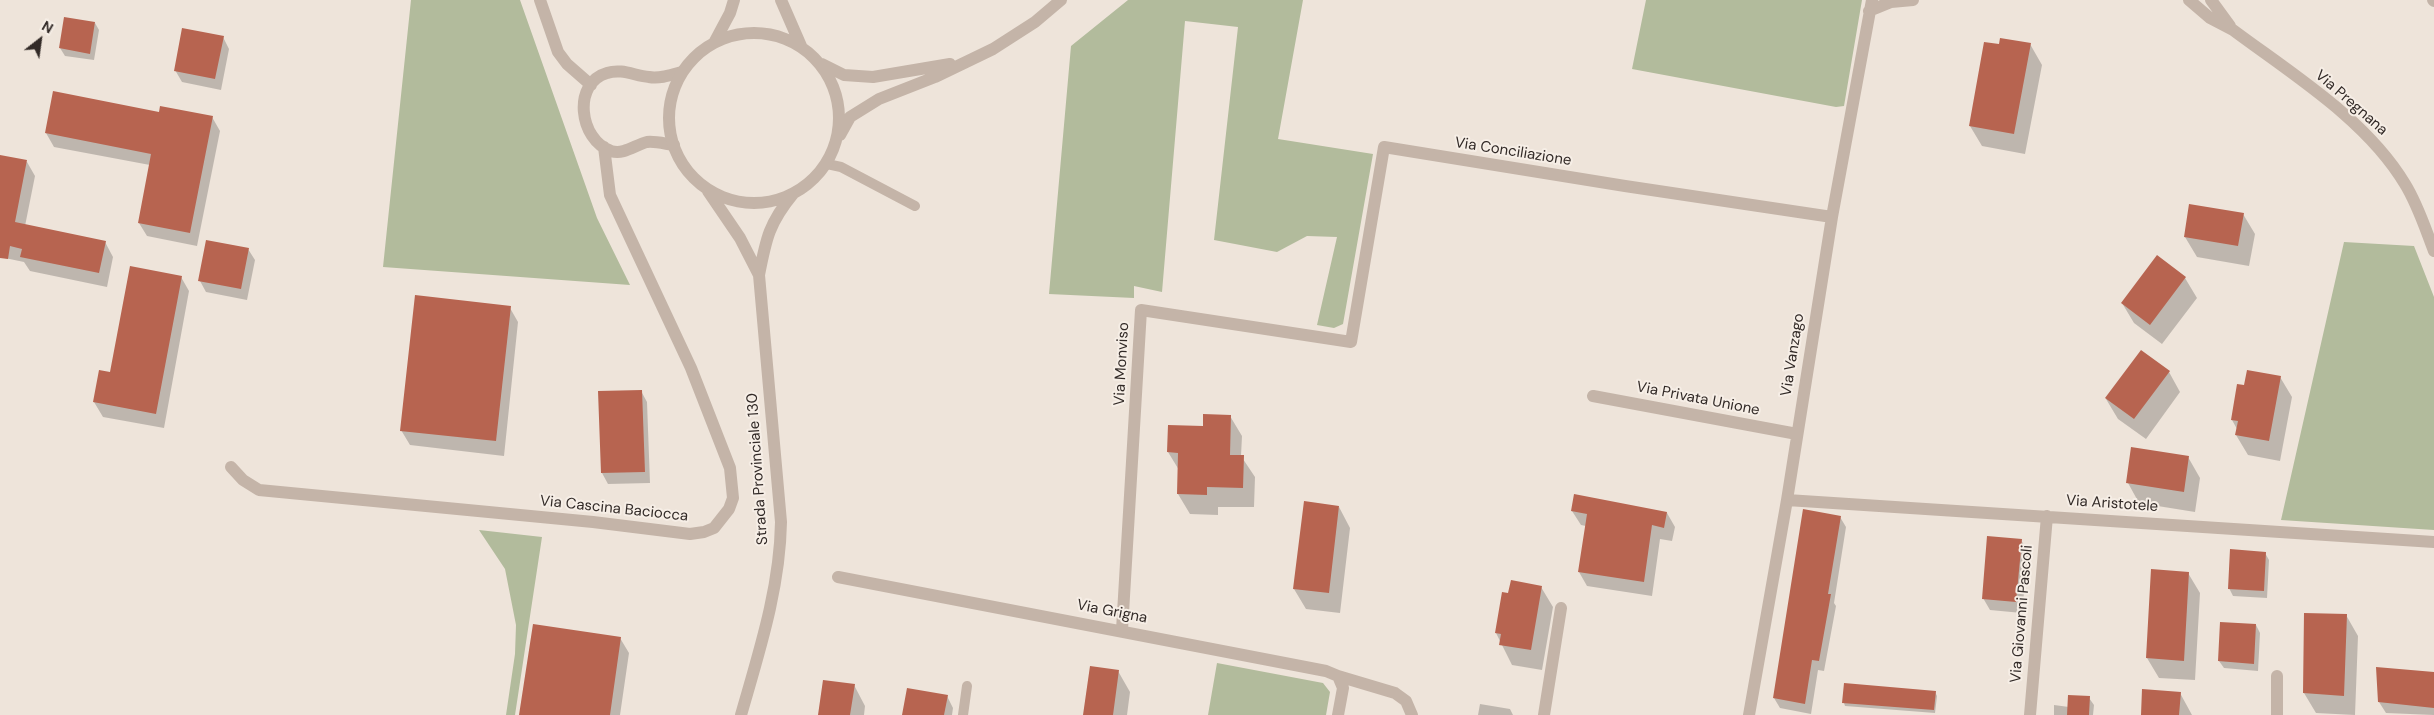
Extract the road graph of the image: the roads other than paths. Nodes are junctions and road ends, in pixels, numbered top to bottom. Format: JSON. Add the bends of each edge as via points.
{"nodes":[{"id":1,"x":540,"y":0,"type":"edge"},
{"id":2,"x":734,"y":0,"type":"edge"},
{"id":3,"x":781,"y":0,"type":"edge"},
{"id":4,"x":1061,"y":0,"type":"edge"},
{"id":5,"x":1913,"y":0,"type":"edge"},
{"id":6,"x":2189,"y":0,"type":"edge"},
{"id":7,"x":2211,"y":0,"type":"edge"},
{"id":8,"x":1890,"y":1,"type":"edge"},
{"id":9,"x":1870,"y":5,"type":"edge"},
{"id":10,"x":2233,"y":30,"type":"junction"},
{"id":11,"x":714,"y":43,"type":"junction"},
{"id":12,"x":801,"y":46,"type":"junction"},
{"id":13,"x":967,"y":61,"type":"junction"},
{"id":14,"x":820,"y":63,"type":"junction"},
{"id":15,"x":682,"y":72,"type":"junction"},
{"id":16,"x":591,"y":85,"type":"junction"},
{"id":17,"x":836,"y":142,"type":"junction"},
{"id":18,"x":674,"y":145,"type":"junction"},
{"id":19,"x":604,"y":147,"type":"junction"},
{"id":20,"x":625,"y":151,"type":"junction"},
{"id":21,"x":826,"y":164,"type":"junction"},
{"id":22,"x":608,"y":181,"type":"junction"},
{"id":23,"x":705,"y":186,"type":"junction"},
{"id":24,"x":793,"y":194,"type":"junction"},
{"id":25,"x":916,"y":206,"type":"dead end"},
{"id":26,"x":1832,"y":217,"type":"junction"},
{"id":27,"x":2434,"y":251,"type":"edge"},
{"id":28,"x":759,"y":275,"type":"junction"},
{"id":29,"x":1351,"y":342,"type":"joint"},
{"id":30,"x":1593,"y":396,"type":"dead end"},
{"id":31,"x":1797,"y":434,"type":"junction"},
{"id":32,"x":231,"y":467,"type":"dead end"},
{"id":33,"x":1787,"y":500,"type":"junction"},
{"id":34,"x":2047,"y":516,"type":"junction"},
{"id":35,"x":2434,"y":542,"type":"edge"},
{"id":36,"x":838,"y":576,"type":"dead end"},
{"id":37,"x":1561,"y":608,"type":"dead end"},
{"id":38,"x":1122,"y":630,"type":"junction"},
{"id":39,"x":1338,"y":676,"type":"junction"},
{"id":40,"x":2278,"y":676,"type":"dead end"},
{"id":41,"x":967,"y":686,"type":"dead end"},
{"id":42,"x":741,"y":715,"type":"edge"},
{"id":43,"x":963,"y":715,"type":"edge"},
{"id":44,"x":1338,"y":715,"type":"edge"},
{"id":45,"x":1412,"y":715,"type":"edge"},
{"id":46,"x":1544,"y":715,"type":"edge"},
{"id":47,"x":1749,"y":715,"type":"edge"},
{"id":48,"x":2030,"y":715,"type":"edge"},
{"id":49,"x":2277,"y":715,"type":"edge"}],
"edges":[{"from":1,"to":16,"type":"street","via":[[558,52]]},
{"from":2,"to":11,"type":"street"},
{"from":3,"to":12,"type":"street"},
{"from":4,"to":13,"type":"street","via":[[1012,38]]},
{"from":5,"to":8,"type":"street"},
{"from":6,"to":10,"type":"street","name":"Via Pregnana","via":[[2210,18]]},
{"from":7,"to":10,"type":"street","name":"Via Pregnana"},
{"from":8,"to":9,"type":"street"},
{"from":9,"to":26,"type":"street","name":"Via Vanzago"},
{"from":10,"to":27,"type":"street","name":"Via Pregnana","via":[[2313,90],[2368,138],[2405,184]]},
{"from":11,"to":12,"type":"street","via":[[735,34],[758,32],[780,36]]},
{"from":11,"to":15,"type":"street","via":[[698,53]]},
{"from":12,"to":14,"type":"street"},
{"from":13,"to":14,"type":"street","via":[[873,77],[844,75]]},
{"from":13,"to":17,"type":"street","via":[[879,99],[850,117]]},
{"from":14,"to":17,"type":"street","via":[[832,81],[838,100],[840,121]]},
{"from":15,"to":16,"type":"street","via":[[650,78],[620,71],[606,73]]},
{"from":15,"to":18,"type":"street","via":[[671,98],[669,114]]},
{"from":16,"to":19,"type":"street","via":[[584,103],[584,119],[587,129]]},
{"from":17,"to":21,"type":"street"},
{"from":18,"to":20,"type":"street","via":[[649,142]]},
{"from":18,"to":23,"type":"street","via":[[681,161]]},
{"from":19,"to":20,"type":"street","via":[[616,152]]},
{"from":19,"to":22,"type":"street","name":"Via Cascina Baciocca"},
{"from":20,"to":22,"type":"street"},
{"from":21,"to":24,"type":"street","via":[[812,181]]},
{"from":21,"to":25,"type":"lane","via":[[841,167]]},
{"from":22,"to":32,"type":"street","name":"Via Cascina Baciocca","via":[[619,219],[690,368],[730,468],[733,498],[714,528],[690,534],[259,490]]},
{"from":23,"to":24,"type":"street","via":[[725,198],[748,202],[771,201]]},
{"from":23,"to":28,"type":"street","name":"Strada Provinciale 130"},
{"from":24,"to":28,"type":"street","name":"Strada Provinciale 130","via":[[767,235]]},
{"from":26,"to":29,"type":"street","name":"Via Conciliazione","via":[[1384,147]]},
{"from":26,"to":31,"type":"street","name":"Via Vanzago"},
{"from":28,"to":42,"type":"street","name":"Strada Provinciale 130","via":[[781,522],[781,556],[766,627]]},
{"from":29,"to":38,"type":"street","name":"Via Monviso","via":[[1141,310]]},
{"from":30,"to":31,"type":"street","name":"Via Privata Unione"},
{"from":31,"to":33,"type":"street","name":"Via Vanzago"},
{"from":33,"to":34,"type":"street","name":"Via Aristotele"},
{"from":33,"to":47,"type":"street","name":"Via Vanzago"},
{"from":34,"to":35,"type":"street","name":"Via Aristotele"},
{"from":34,"to":48,"type":"street","name":"Via Giovanni Pascoli"},
{"from":36,"to":38,"type":"street","name":"Via Grigna"},
{"from":37,"to":46,"type":"street"},
{"from":38,"to":39,"type":"street","name":"Via Grigna"},
{"from":39,"to":44,"type":"street","via":[[1343,688]]},
{"from":39,"to":45,"type":"street","name":"Via Grigna","via":[[1395,693],[1406,701]]},
{"from":40,"to":49,"type":"street"},
{"from":41,"to":43,"type":"lane"}]}
